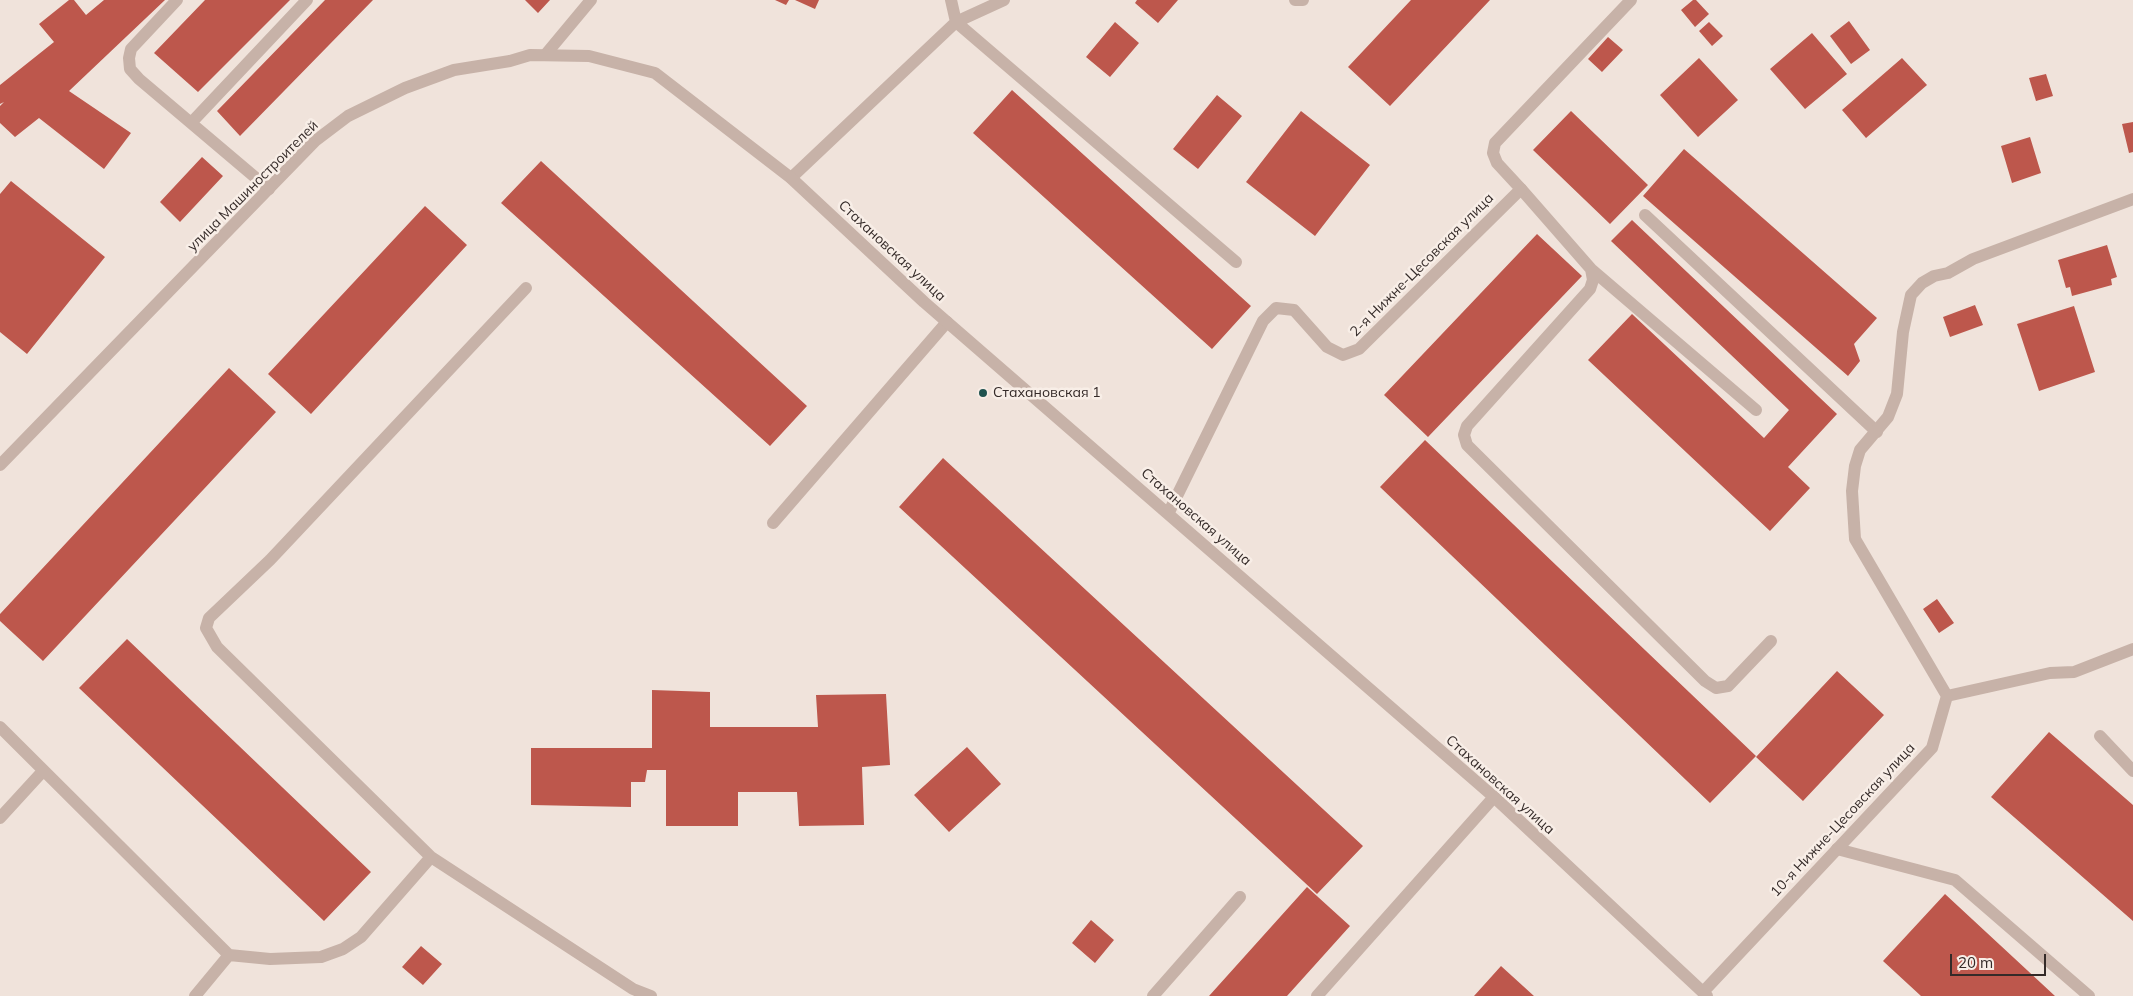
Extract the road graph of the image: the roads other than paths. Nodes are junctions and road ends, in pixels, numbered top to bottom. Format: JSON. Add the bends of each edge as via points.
{"nodes":[{"id":1,"x":177,"y":0,"type":"edge"},
{"id":2,"x":307,"y":0,"type":"edge"},
{"id":3,"x":591,"y":0,"type":"edge"},
{"id":4,"x":951,"y":0,"type":"edge"},
{"id":5,"x":1004,"y":0,"type":"edge"},
{"id":6,"x":1295,"y":0,"type":"edge"},
{"id":7,"x":1303,"y":0,"type":"edge"},
{"id":8,"x":1631,"y":0,"type":"edge"},
{"id":9,"x":956,"y":22,"type":"junction"},
{"id":10,"x":546,"y":54,"type":"junction"},
{"id":11,"x":655,"y":73,"type":"joint"},
{"id":12,"x":191,"y":123,"type":"junction"},
{"id":13,"x":791,"y":178,"type":"junction"},
{"id":14,"x":269,"y":189,"type":"junction"},
{"id":15,"x":1521,"y":189,"type":"junction"},
{"id":16,"x":2133,"y":200,"type":"edge"},
{"id":17,"x":1645,"y":215,"type":"dead end"},
{"id":18,"x":1236,"y":262,"type":"dead end"},
{"id":19,"x":1590,"y":269,"type":"junction"},
{"id":20,"x":526,"y":288,"type":"dead end"},
{"id":21,"x":947,"y":322,"type":"junction"},
{"id":22,"x":1756,"y":410,"type":"dead end"},
{"id":23,"x":1877,"y":432,"type":"junction"},
{"id":24,"x":0,"y":465,"type":"edge"},
{"id":25,"x":1169,"y":512,"type":"junction"},
{"id":26,"x":773,"y":523,"type":"dead end"},
{"id":27,"x":1771,"y":641,"type":"dead end"},
{"id":28,"x":2133,"y":649,"type":"edge"},
{"id":29,"x":1947,"y":696,"type":"junction"},
{"id":30,"x":0,"y":726,"type":"edge"},
{"id":31,"x":2100,"y":736,"type":"dead end"},
{"id":32,"x":43,"y":771,"type":"junction"},
{"id":33,"x":2133,"y":771,"type":"edge"},
{"id":34,"x":1494,"y":797,"type":"junction"},
{"id":35,"x":0,"y":818,"type":"edge"},
{"id":36,"x":1837,"y":849,"type":"junction"},
{"id":37,"x":432,"y":857,"type":"junction"},
{"id":38,"x":1240,"y":897,"type":"dead end"},
{"id":39,"x":229,"y":955,"type":"junction"},
{"id":40,"x":1705,"y":994,"type":"edge"},
{"id":41,"x":195,"y":996,"type":"edge"},
{"id":42,"x":651,"y":996,"type":"edge"},
{"id":43,"x":1153,"y":996,"type":"edge"},
{"id":44,"x":1317,"y":996,"type":"edge"},
{"id":45,"x":2090,"y":996,"type":"edge"}],
"edges":[{"from":1,"to":12,"type":"street","via":[[131,49],[130,69]]},
{"from":2,"to":12,"type":"street"},
{"from":3,"to":10,"type":"street"},
{"from":4,"to":9,"type":"street"},
{"from":5,"to":9,"type":"street"},
{"from":6,"to":7,"type":"street"},
{"from":8,"to":15,"type":"street","via":[[1495,142],[1493,153],[1497,163]]},
{"from":9,"to":13,"type":"street"},
{"from":9,"to":18,"type":"street"},
{"from":10,"to":11,"type":"street","name":"улица Машиностроителей","via":[[589,56]]},
{"from":10,"to":14,"type":"street","name":"улица Машиностроителей","via":[[454,70],[375,102],[348,116],[315,142]]},
{"from":11,"to":13,"type":"street","name":"Стахановская улица"},
{"from":12,"to":14,"type":"street"},
{"from":13,"to":21,"type":"street","name":"Стахановская улица"},
{"from":14,"to":24,"type":"street","name":"улица Машиностроителей"},
{"from":15,"to":19,"type":"street"},
{"from":15,"to":25,"type":"street","name":"2-я Нижне-Цесовская улица","via":[[1359,349],[1343,355],[1327,347],[1294,310],[1276,308],[1264,321]]},
{"from":16,"to":23,"type":"street","via":[[1973,259],[1922,283],[1911,295],[1907,312],[1898,394]]},
{"from":17,"to":23,"type":"street"},
{"from":19,"to":22,"type":"street"},
{"from":19,"to":27,"type":"street","via":[[1593,280],[1590,289],[1467,426],[1464,436],[1467,445],[1705,681],[1716,688],[1728,686]]},
{"from":20,"to":37,"type":"street","via":[[270,560],[216,610],[206,628],[217,647]]},
{"from":21,"to":25,"type":"street","name":"Стахановская улица"},
{"from":21,"to":26,"type":"street"},
{"from":23,"to":29,"type":"street","via":[[1860,450],[1855,466],[1852,491],[1855,539]]},
{"from":25,"to":34,"type":"street","name":"Стахановская улица"},
{"from":28,"to":29,"type":"street","via":[[2074,672],[2050,673]]},
{"from":29,"to":36,"type":"street","name":"10-я Нижне-Цесовская улица","via":[[1932,748]]},
{"from":30,"to":32,"type":"street"},
{"from":31,"to":33,"type":"street"},
{"from":32,"to":35,"type":"street"},
{"from":32,"to":39,"type":"street"},
{"from":34,"to":40,"type":"street","name":"Стахановская улица"},
{"from":34,"to":44,"type":"street"},
{"from":36,"to":40,"type":"street","name":"10-я Нижне-Цесовская улица"},
{"from":36,"to":45,"type":"street","via":[[1954,880]]},
{"from":37,"to":39,"type":"street","via":[[361,937],[343,949],[321,957],[270,959]]},
{"from":37,"to":42,"type":"street","via":[[633,989]]},
{"from":38,"to":43,"type":"street"},
{"from":39,"to":41,"type":"street"}]}
